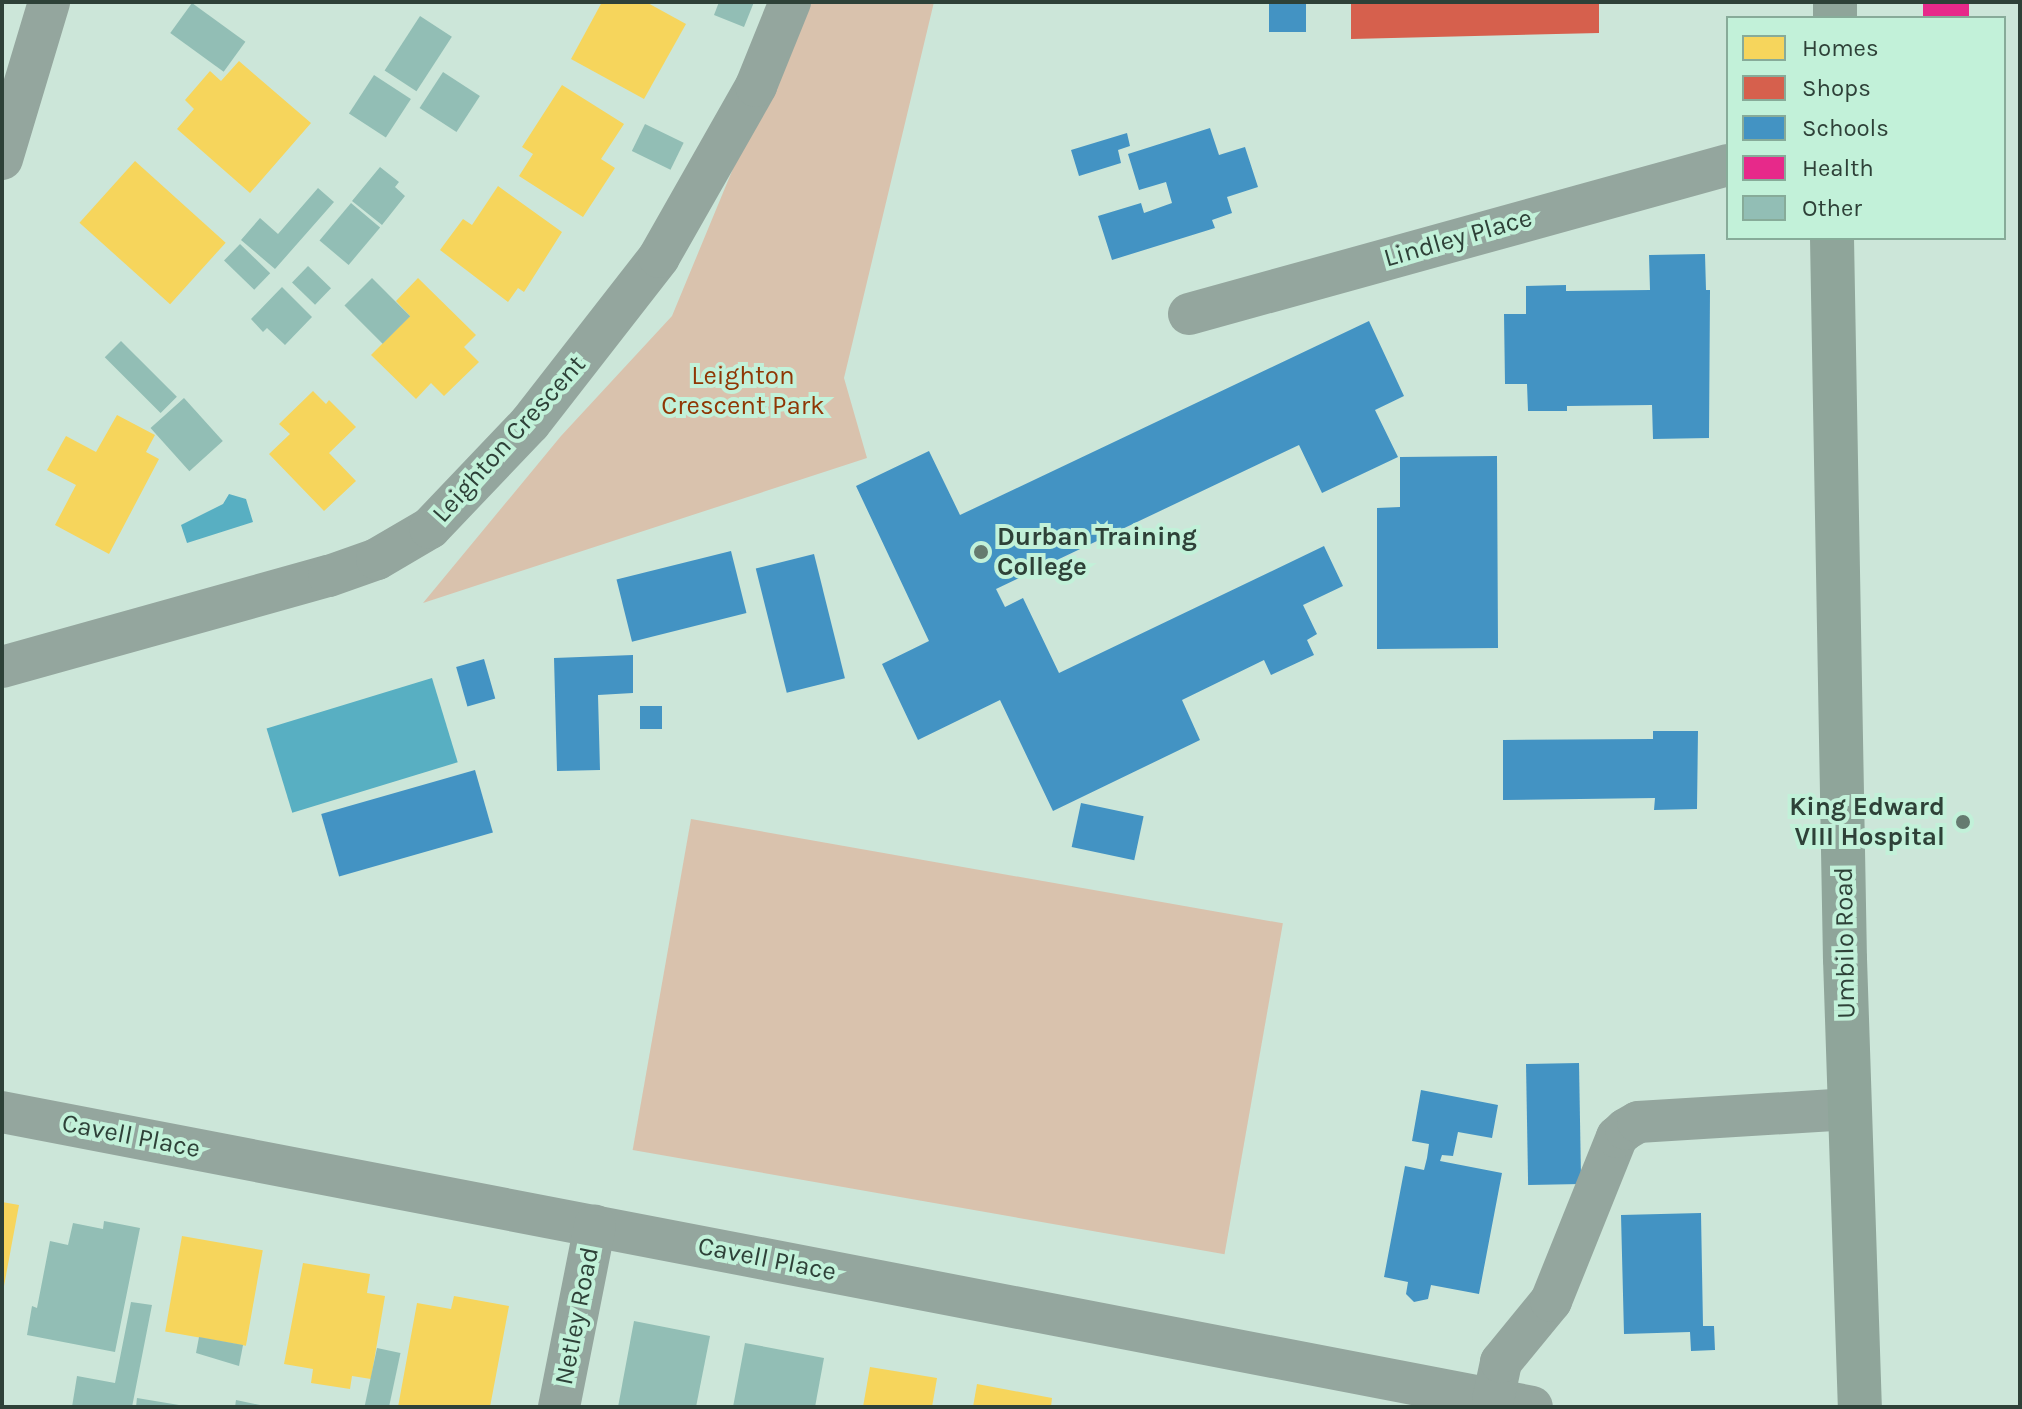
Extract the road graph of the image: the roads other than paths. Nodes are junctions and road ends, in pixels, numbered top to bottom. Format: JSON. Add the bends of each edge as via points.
{"nodes":[{"id":1,"x":49,"y":2,"type":"edge"},
{"id":2,"x":790,"y":2,"type":"edge"},
{"id":3,"x":2,"y":159,"type":"edge"},
{"id":4,"x":1726,"y":166,"type":"edge"},
{"id":5,"x":1832,"y":240,"type":"edge"},
{"id":6,"x":1189,"y":314,"type":"dead end"},
{"id":7,"x":2,"y":667,"type":"edge"},
{"id":8,"x":1850,"y":1109,"type":"junction"},
{"id":9,"x":2,"y":1112,"type":"edge"},
{"id":10,"x":595,"y":1226,"type":"junction"},
{"id":11,"x":1512,"y":1403,"type":"edge"},
{"id":12,"x":559,"y":1407,"type":"edge"},
{"id":13,"x":1860,"y":1407,"type":"edge"}],
"edges":[{"from":1,"to":3,"type":"street"},
{"from":2,"to":7,"type":"street","name":"Leighton Crescent","via":[[756,86],[659,257],[530,423],[430,528],[405,546],[329,576]]},
{"from":4,"to":6,"type":"street","name":"Lindley Place"},
{"from":5,"to":8,"type":"main road","name":"Umbilo Road"},
{"from":8,"to":11,"type":"street","via":[[1638,1122],[1626,1129],[1617,1137],[1551,1301],[1501,1362]]},
{"from":8,"to":13,"type":"main road","name":"Umbilo Road"},
{"from":9,"to":10,"type":"street","name":"Cavell Place"},
{"from":10,"to":11,"type":"street","name":"Cavell Place"},
{"from":10,"to":12,"type":"street","name":"Netley Road"}]}
